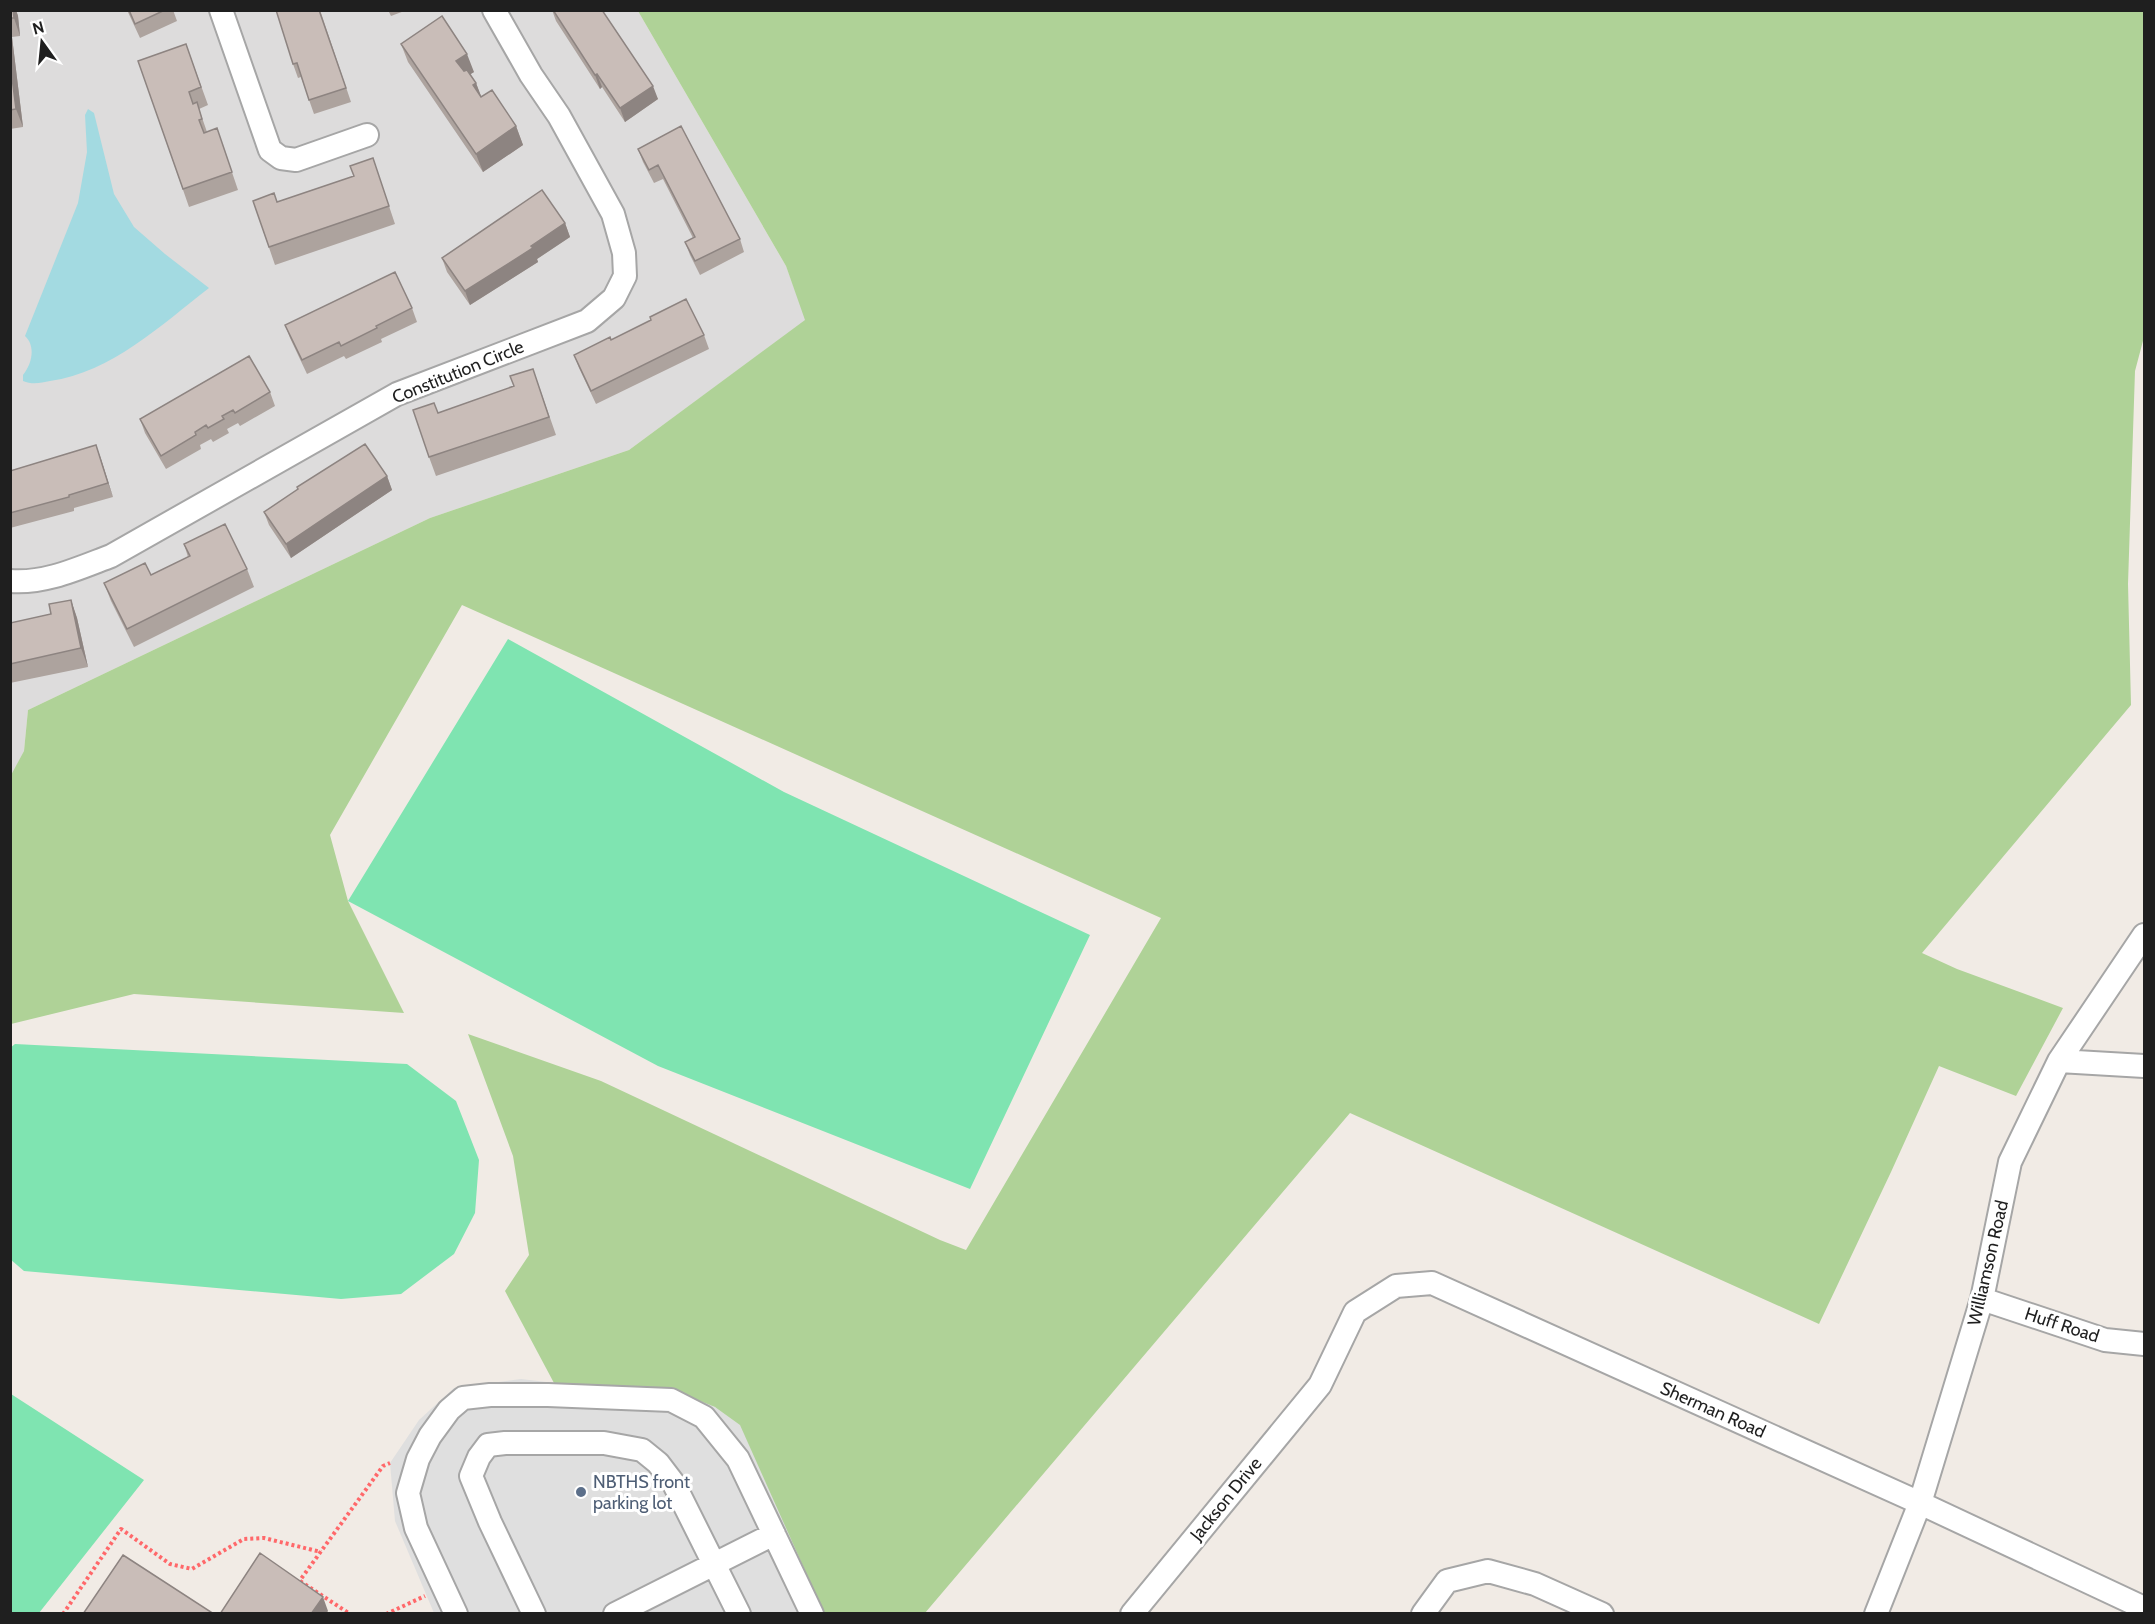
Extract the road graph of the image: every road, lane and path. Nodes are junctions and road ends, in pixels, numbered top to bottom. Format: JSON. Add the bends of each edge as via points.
{"nodes":[{"id":1,"x":221,"y":10,"type":"edge"},
{"id":2,"x":494,"y":10,"type":"edge"},
{"id":3,"x":368,"y":135,"type":"dead end"},
{"id":4,"x":10,"y":581,"type":"edge"},
{"id":5,"x":2145,"y":935,"type":"edge"},
{"id":6,"x":2059,"y":1061,"type":"junction"},
{"id":7,"x":2145,"y":1066,"type":"edge"},
{"id":8,"x":1982,"y":1299,"type":"junction"},
{"id":9,"x":2145,"y":1344,"type":"edge"},
{"id":10,"x":1320,"y":1385,"type":"joint"},
{"id":11,"x":390,"y":1463,"type":"dead end"},
{"id":12,"x":1920,"y":1503,"type":"junction"},
{"id":13,"x":774,"y":1534,"type":"junction"},
{"id":14,"x":321,"y":1552,"type":"junction"},
{"id":15,"x":714,"y":1563,"type":"junction"},
{"id":16,"x":300,"y":1581,"type":"junction"},
{"id":17,"x":295,"y":1588,"type":"edge"},
{"id":18,"x":429,"y":1595,"type":"dead end"},
{"id":19,"x":2145,"y":1608,"type":"edge"},
{"id":20,"x":63,"y":1614,"type":"edge"},
{"id":21,"x":350,"y":1614,"type":"edge"},
{"id":22,"x":386,"y":1614,"type":"edge"},
{"id":23,"x":456,"y":1614,"type":"edge"},
{"id":24,"x":534,"y":1614,"type":"edge"},
{"id":25,"x":615,"y":1614,"type":"edge"},
{"id":26,"x":739,"y":1614,"type":"edge"},
{"id":27,"x":812,"y":1614,"type":"edge"},
{"id":28,"x":1132,"y":1614,"type":"edge"},
{"id":29,"x":1423,"y":1614,"type":"edge"},
{"id":30,"x":1602,"y":1614,"type":"edge"},
{"id":31,"x":1876,"y":1614,"type":"edge"}],
"edges":[{"from":1,"to":3,"type":"street","via":[[270,150],[281,158],[296,160]]},
{"from":2,"to":4,"type":"street","name":"Constitution Circle","via":[[613,214],[624,253],[625,276],[614,298],[587,321],[397,394],[111,556],[28,582]]},
{"from":5,"to":6,"type":"street","name":"Williamson Road"},
{"from":6,"to":7,"type":"street"},
{"from":6,"to":8,"type":"street","name":"Williamson Road","via":[[2010,1162]]},
{"from":8,"to":9,"type":"street","name":"Huff Road","via":[[2105,1340]]},
{"from":8,"to":12,"type":"street","name":"Williamson Road"},
{"from":10,"to":12,"type":"street","name":"Sherman Road","via":[[1355,1312],[1396,1286],[1432,1283]]},
{"from":10,"to":28,"type":"street","name":"Jackson Drive"},
{"from":11,"to":14,"type":"path","via":[[383,1466]]},
{"from":12,"to":19,"type":"street","name":"Sherman Road"},
{"from":12,"to":31,"type":"street","name":"Williamson Road"},
{"from":13,"to":15,"type":"street"},
{"from":13,"to":23,"type":"street","via":[[738,1459],[704,1417],[671,1400],[548,1395],[463,1398],[430,1437],[418,1459],[408,1493],[416,1528]]},
{"from":13,"to":27,"type":"street"},
{"from":14,"to":16,"type":"path"},
{"from":14,"to":20,"type":"path","via":[[264,1538],[244,1539],[192,1569],[170,1564],[121,1529]]},
{"from":15,"to":24,"type":"street","via":[[674,1484],[642,1450],[604,1443],[488,1445],[471,1476]]},
{"from":15,"to":25,"type":"street"},
{"from":15,"to":26,"type":"street"},
{"from":16,"to":17,"type":"path"},
{"from":16,"to":21,"type":"path"},
{"from":18,"to":22,"type":"path"},
{"from":29,"to":30,"type":"street","via":[[1447,1581],[1488,1571],[1535,1584]]}]}
